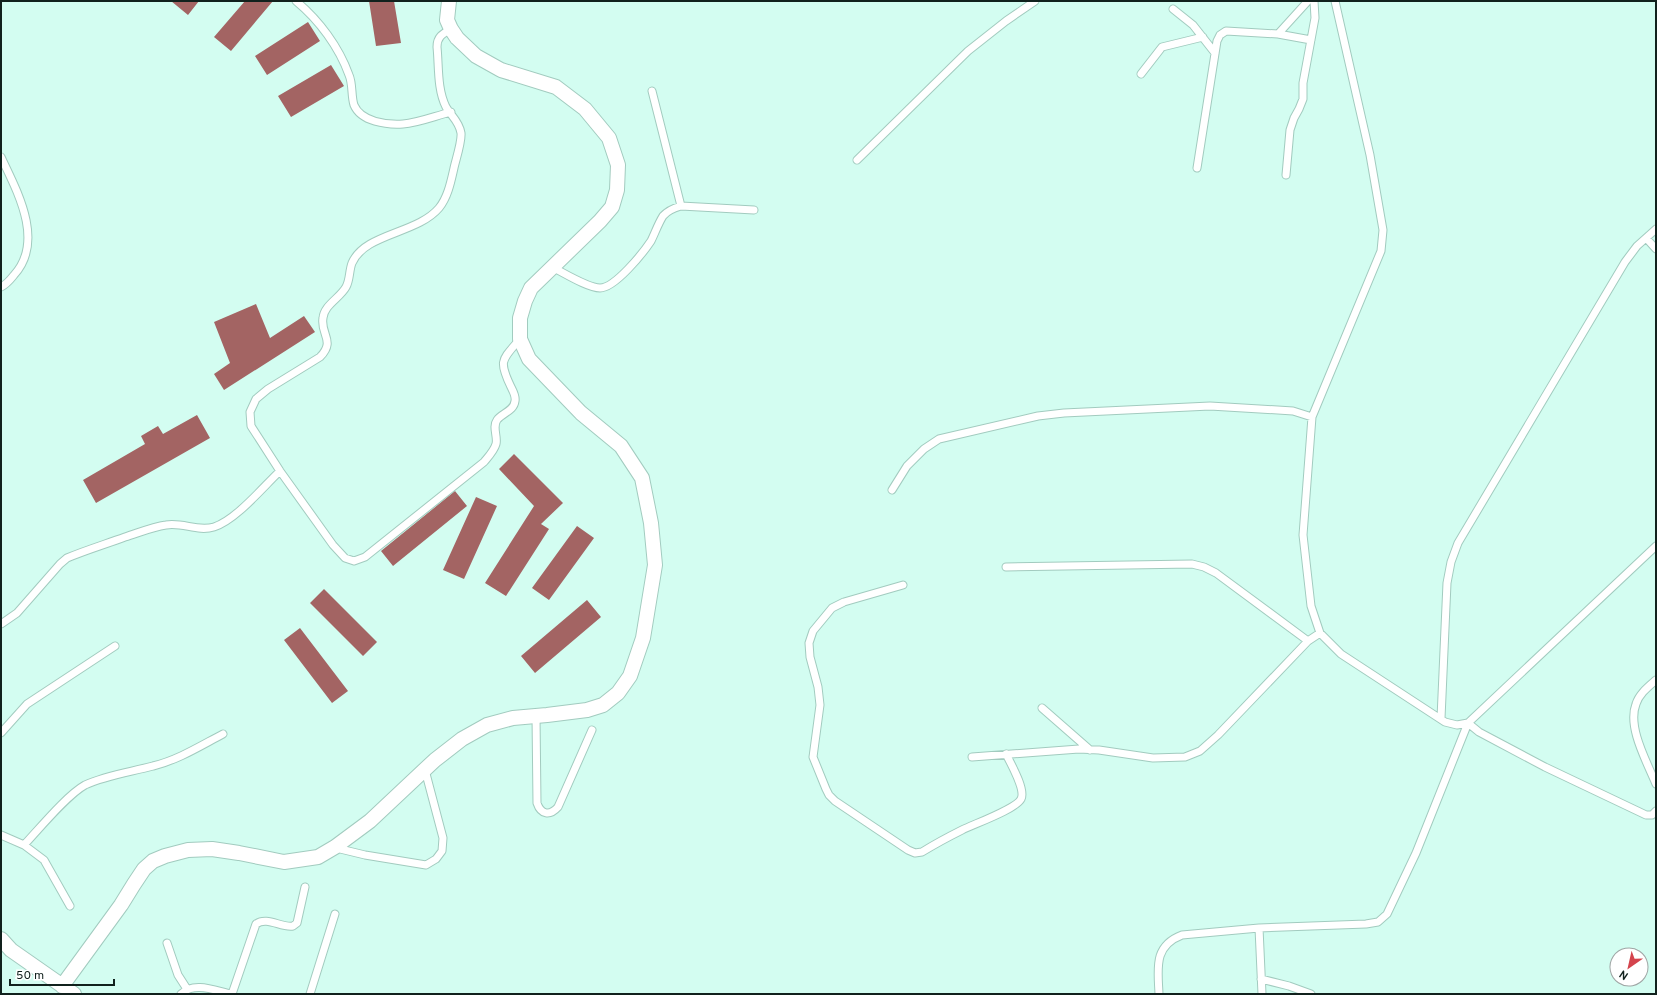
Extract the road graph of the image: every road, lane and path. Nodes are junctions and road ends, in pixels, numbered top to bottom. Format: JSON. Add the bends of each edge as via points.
{"nodes":[{"id":1,"x":296,"y":1,"type":"edge"},
{"id":2,"x":448,"y":1,"type":"edge"},
{"id":3,"x":1035,"y":1,"type":"edge"},
{"id":4,"x":1308,"y":1,"type":"edge"},
{"id":5,"x":1314,"y":1,"type":"edge"},
{"id":6,"x":1335,"y":1,"type":"edge"},
{"id":7,"x":1173,"y":9,"type":"dead end"},
{"id":8,"x":451,"y":29,"type":"junction"},
{"id":9,"x":1278,"y":34,"type":"junction"},
{"id":10,"x":1203,"y":37,"type":"junction"},
{"id":11,"x":1311,"y":40,"type":"junction"},
{"id":12,"x":1215,"y":53,"type":"junction"},
{"id":13,"x":1141,"y":74,"type":"dead end"},
{"id":14,"x":652,"y":91,"type":"dead end"},
{"id":15,"x":450,"y":112,"type":"junction"},
{"id":16,"x":1,"y":157,"type":"edge"},
{"id":17,"x":857,"y":160,"type":"dead end"},
{"id":18,"x":1198,"y":168,"type":"dead end"},
{"id":19,"x":1286,"y":176,"type":"dead end"},
{"id":20,"x":681,"y":206,"type":"junction"},
{"id":21,"x":754,"y":210,"type":"dead end"},
{"id":22,"x":1656,"y":229,"type":"edge"},
{"id":23,"x":1646,"y":238,"type":"junction"},
{"id":24,"x":1656,"y":249,"type":"edge"},
{"id":25,"x":552,"y":267,"type":"junction"},
{"id":26,"x":1,"y":287,"type":"edge"},
{"id":27,"x":520,"y":339,"type":"junction"},
{"id":28,"x":1312,"y":417,"type":"junction"},
{"id":29,"x":280,"y":471,"type":"junction"},
{"id":30,"x":892,"y":490,"type":"dead end"},
{"id":31,"x":1656,"y":546,"type":"edge"},
{"id":32,"x":1006,"y":567,"type":"dead end"},
{"id":33,"x":903,"y":585,"type":"dead end"},
{"id":34,"x":1,"y":624,"type":"edge"},
{"id":35,"x":1320,"y":633,"type":"junction"},
{"id":36,"x":1308,"y":641,"type":"junction"},
{"id":37,"x":115,"y":646,"type":"dead end"},
{"id":38,"x":1656,"y":680,"type":"edge"},
{"id":39,"x":1042,"y":708,"type":"dead end"},
{"id":40,"x":536,"y":716,"type":"junction"},
{"id":41,"x":1441,"y":718,"type":"junction"},
{"id":42,"x":1468,"y":723,"type":"junction"},
{"id":43,"x":592,"y":730,"type":"dead end"},
{"id":44,"x":1,"y":733,"type":"edge"},
{"id":45,"x":223,"y":734,"type":"dead end"},
{"id":46,"x":1090,"y":750,"type":"junction"},
{"id":47,"x":1006,"y":754,"type":"junction"},
{"id":48,"x":972,"y":756,"type":"dead end"},
{"id":49,"x":425,"y":770,"type":"junction"},
{"id":50,"x":1656,"y":784,"type":"edge"},
{"id":51,"x":1656,"y":811,"type":"edge"},
{"id":52,"x":1,"y":835,"type":"edge"},
{"id":53,"x":24,"y":845,"type":"junction"},
{"id":54,"x":335,"y":847,"type":"junction"},
{"id":55,"x":305,"y":886,"type":"dead end"},
{"id":56,"x":70,"y":906,"type":"dead end"},
{"id":57,"x":335,"y":914,"type":"dead end"},
{"id":58,"x":1259,"y":928,"type":"junction"},
{"id":59,"x":1,"y":939,"type":"edge"},
{"id":60,"x":167,"y":943,"type":"dead end"},
{"id":61,"x":1261,"y":978,"type":"junction"},
{"id":62,"x":62,"y":986,"type":"junction"},
{"id":63,"x":184,"y":992,"type":"edge"},
{"id":64,"x":74,"y":994,"type":"edge"},
{"id":65,"x":232,"y":994,"type":"edge"},
{"id":66,"x":310,"y":994,"type":"edge"},
{"id":67,"x":1159,"y":994,"type":"edge"},
{"id":68,"x":1262,"y":994,"type":"edge"},
{"id":69,"x":1310,"y":994,"type":"edge"}],
"edges":[{"from":1,"to":15,"type":"lane","via":[[318,23],[338,49],[350,77],[354,106],[360,114],[370,120],[404,124]]},
{"from":2,"to":8,"type":"street","via":[[447,20]]},
{"from":3,"to":17,"type":"lane","via":[[968,51]]},
{"from":4,"to":9,"type":"lane"},
{"from":5,"to":11,"type":"lane"},
{"from":6,"to":28,"type":"lane","via":[[1370,156],[1383,230],[1381,251]]},
{"from":7,"to":10,"type":"lane","via":[[1187,19]]},
{"from":8,"to":15,"type":"lane","via":[[437,40],[441,91]]},
{"from":8,"to":25,"type":"street","via":[[476,56],[501,70],[556,87],[585,109],[609,138],[618,165],[617,190],[612,207]]},
{"from":9,"to":11,"type":"lane"},
{"from":9,"to":12,"type":"lane","via":[[1226,31],[1220,35]]},
{"from":10,"to":12,"type":"lane"},
{"from":10,"to":13,"type":"lane","via":[[1162,47]]},
{"from":11,"to":19,"type":"lane","via":[[1302,99],[1290,130]]},
{"from":12,"to":18,"type":"lane"},
{"from":14,"to":20,"type":"lane"},
{"from":15,"to":29,"type":"lane","via":[[457,120],[461,134],[448,191],[440,207],[427,220],[378,240],[362,250],[352,263],[346,286],[325,311],[322,319],[328,342],[327,351],[256,399],[250,412],[251,426]]},
{"from":16,"to":26,"type":"lane","via":[[22,206],[29,230],[21,268]]},
{"from":20,"to":21,"type":"lane"},
{"from":20,"to":25,"type":"lane","via":[[671,209],[664,215],[639,257],[606,287],[598,288]]},
{"from":22,"to":23,"type":"lane"},
{"from":23,"to":24,"type":"lane"},
{"from":23,"to":41,"type":"lane","via":[[1625,262],[1458,543],[1447,583]]},
{"from":25,"to":27,"type":"street","via":[[531,288],[525,301],[520,318]]},
{"from":27,"to":29,"type":"lane","via":[[502,364],[515,394],[515,402],[512,408],[497,420],[496,443],[484,462],[365,557],[354,561],[345,558]]},
{"from":27,"to":40,"type":"street","via":[[529,359],[581,413],[621,446],[642,478],[651,523],[655,565],[643,638],[630,676],[618,693],[604,705],[587,710]]},
{"from":28,"to":30,"type":"lane","via":[[1293,411],[1210,406],[1038,416],[939,439],[924,448],[907,466]]},
{"from":28,"to":35,"type":"lane","via":[[1303,535],[1311,606]]},
{"from":29,"to":34,"type":"lane","via":[[240,510],[214,527],[198,529],[166,524],[67,558],[17,613]]},
{"from":31,"to":42,"type":"lane"},
{"from":32,"to":36,"type":"lane","via":[[1192,564],[1216,573]]},
{"from":33,"to":47,"type":"lane","via":[[844,602],[832,608],[812,631],[809,643],[810,657],[820,705],[813,757],[829,795],[908,850],[922,852],[962,830],[1007,810],[1022,799],[1023,791]]},
{"from":35,"to":36,"type":"lane"},
{"from":35,"to":41,"type":"lane","via":[[1341,654]]},
{"from":36,"to":46,"type":"lane","via":[[1200,751],[1185,757],[1153,758]]},
{"from":37,"to":44,"type":"lane","via":[[27,704]]},
{"from":38,"to":50,"type":"lane","via":[[1636,702],[1634,716],[1635,731]]},
{"from":39,"to":46,"type":"lane"},
{"from":40,"to":43,"type":"lane","via":[[537,803],[541,811],[546,813],[551,813],[558,807]]},
{"from":40,"to":49,"type":"street","via":[[513,718],[487,725],[462,739]]},
{"from":41,"to":42,"type":"lane","via":[[1445,722],[1457,725]]},
{"from":42,"to":51,"type":"lane","via":[[1479,732],[1539,764],[1646,815],[1652,815]]},
{"from":42,"to":58,"type":"lane","via":[[1416,853],[1387,914],[1378,922],[1366,924]]},
{"from":45,"to":53,"type":"lane","via":[[170,761],[125,772],[85,786],[73,794]]},
{"from":46,"to":47,"type":"lane"},
{"from":47,"to":48,"type":"lane"},
{"from":49,"to":54,"type":"street","via":[[370,821]]},
{"from":49,"to":54,"type":"lane","via":[[443,838],[442,851],[436,859],[426,865],[365,856]]},
{"from":52,"to":53,"type":"lane"},
{"from":53,"to":56,"type":"lane","via":[[44,860]]},
{"from":54,"to":62,"type":"street","via":[[318,856],[284,862],[212,850],[188,850],[154,861],[141,874]]},
{"from":55,"to":65,"type":"lane","via":[[297,923],[289,927],[266,921],[256,924]]},
{"from":57,"to":66,"type":"lane"},
{"from":58,"to":61,"type":"lane"},
{"from":58,"to":67,"type":"lane","via":[[1182,935],[1172,939],[1160,954]]},
{"from":59,"to":62,"type":"street","via":[[11,950]]},
{"from":60,"to":63,"type":"lane"},
{"from":61,"to":68,"type":"lane"},
{"from":61,"to":69,"type":"lane"},
{"from":62,"to":64,"type":"street"},
{"from":63,"to":65,"type":"lane","via":[[196,987]]}]}
